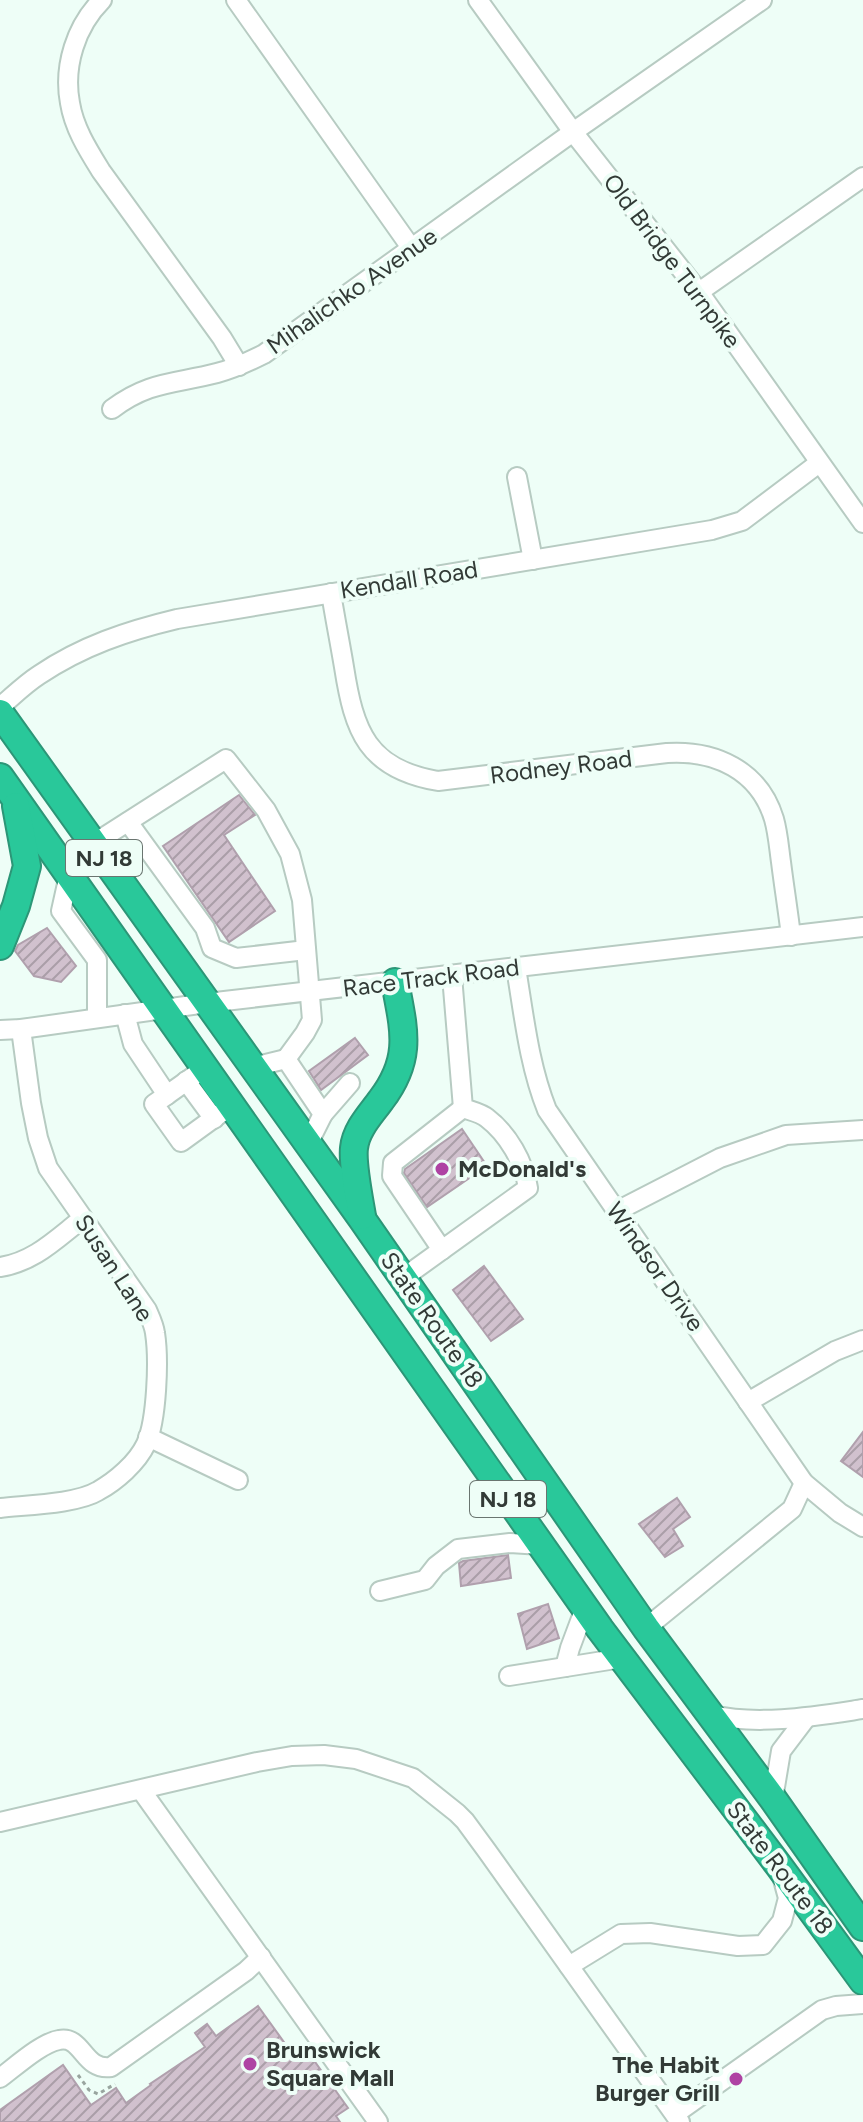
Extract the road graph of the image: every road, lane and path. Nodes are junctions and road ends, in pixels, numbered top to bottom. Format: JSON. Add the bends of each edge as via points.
{"nodes":[{"id":1,"x":102,"y":0,"type":"edge"},
{"id":2,"x":236,"y":0,"type":"edge"},
{"id":3,"x":478,"y":0,"type":"edge"},
{"id":4,"x":762,"y":0,"type":"edge"},
{"id":5,"x":573,"y":132,"type":"junction"},
{"id":6,"x":863,"y":177,"type":"edge"},
{"id":7,"x":412,"y":249,"type":"junction"},
{"id":8,"x":699,"y":292,"type":"junction"},
{"id":9,"x":239,"y":366,"type":"junction"},
{"id":10,"x":112,"y":409,"type":"dead end"},
{"id":11,"x":819,"y":463,"type":"junction"},
{"id":12,"x":517,"y":477,"type":"dead end"},
{"id":13,"x":863,"y":523,"type":"edge"},
{"id":14,"x":533,"y":560,"type":"junction"},
{"id":15,"x":331,"y":593,"type":"junction"},
{"id":16,"x":0,"y":707,"type":"edge"},
{"id":17,"x":0,"y":713,"type":"edge"},
{"id":18,"x":7,"y":788,"type":"edge"},
{"id":19,"x":128,"y":822,"type":"junction"},
{"id":20,"x":93,"y":844,"type":"junction"},
{"id":21,"x":69,"y":875,"type":"junction"},
{"id":22,"x":863,"y":927,"type":"edge"},
{"id":23,"x":791,"y":936,"type":"junction"},
{"id":24,"x":0,"y":946,"type":"edge"},
{"id":25,"x":212,"y":948,"type":"junction"},
{"id":26,"x":306,"y":950,"type":"junction"},
{"id":27,"x":97,"y":960,"type":"junction"},
{"id":28,"x":129,"y":960,"type":"junction"},
{"id":29,"x":182,"y":966,"type":"junction"},
{"id":30,"x":516,"y":968,"type":"junction"},
{"id":31,"x":452,"y":976,"type":"junction"},
{"id":32,"x":395,"y":982,"type":"junction"},
{"id":33,"x":310,"y":992,"type":"junction"},
{"id":34,"x":207,"y":1003,"type":"junction"},
{"id":35,"x":164,"y":1009,"type":"junction"},
{"id":36,"x":125,"y":1014,"type":"junction"},
{"id":37,"x":97,"y":1018,"type":"junction"},
{"id":38,"x":21,"y":1029,"type":"junction"},
{"id":39,"x":0,"y":1030,"type":"edge"},
{"id":40,"x":286,"y":1059,"type":"junction"},
{"id":41,"x":253,"y":1067,"type":"junction"},
{"id":42,"x":196,"y":1074,"type":"junction"},
{"id":43,"x":350,"y":1083,"type":"dead end"},
{"id":44,"x":167,"y":1095,"type":"junction"},
{"id":45,"x":463,"y":1108,"type":"junction"},
{"id":46,"x":223,"y":1112,"type":"junction"},
{"id":47,"x":323,"y":1114,"type":"junction"},
{"id":48,"x":863,"y":1130,"type":"edge"},
{"id":49,"x":308,"y":1144,"type":"junction"},
{"id":50,"x":617,"y":1211,"type":"junction"},
{"id":51,"x":82,"y":1219,"type":"junction"},
{"id":52,"x":362,"y":1219,"type":"junction"},
{"id":53,"x":442,"y":1250,"type":"junction"},
{"id":54,"x":0,"y":1267,"type":"edge"},
{"id":55,"x":403,"y":1278,"type":"junction"},
{"id":56,"x":863,"y":1340,"type":"edge"},
{"id":57,"x":748,"y":1402,"type":"junction"},
{"id":58,"x":148,"y":1437,"type":"junction"},
{"id":59,"x":238,"y":1480,"type":"dead end"},
{"id":60,"x":804,"y":1483,"type":"junction"},
{"id":61,"x":0,"y":1508,"type":"edge"},
{"id":62,"x":863,"y":1527,"type":"edge"},
{"id":63,"x":541,"y":1545,"type":"junction"},
{"id":64,"x":380,"y":1591,"type":"dead end"},
{"id":65,"x":585,"y":1608,"type":"junction"},
{"id":66,"x":646,"y":1628,"type":"junction"},
{"id":67,"x":622,"y":1658,"type":"junction"},
{"id":68,"x":565,"y":1667,"type":"junction"},
{"id":69,"x":509,"y":1676,"type":"dead end"},
{"id":70,"x":863,"y":1709,"type":"edge"},
{"id":71,"x":712,"y":1715,"type":"junction"},
{"id":72,"x":806,"y":1718,"type":"junction"},
{"id":73,"x":141,"y":1790,"type":"junction"},
{"id":74,"x":773,"y":1799,"type":"junction"},
{"id":75,"x":0,"y":1822,"type":"edge"},
{"id":76,"x":779,"y":1866,"type":"junction"},
{"id":77,"x":863,"y":1927,"type":"edge"},
{"id":78,"x":261,"y":1957,"type":"junction"},
{"id":79,"x":569,"y":1966,"type":"junction"},
{"id":80,"x":863,"y":1981,"type":"edge"},
{"id":81,"x":863,"y":2004,"type":"edge"},
{"id":82,"x":73,"y":2068,"type":"dead end"},
{"id":83,"x":0,"y":2078,"type":"edge"},
{"id":84,"x":115,"y":2084,"type":"dead end"},
{"id":85,"x":677,"y":2118,"type":"edge"},
{"id":86,"x":378,"y":2122,"type":"edge"}],
"edges":[{"from":1,"to":9,"type":"street","via":[[75,39],[68,82],[74,119],[101,171]]},
{"from":2,"to":7,"type":"street"},
{"from":3,"to":5,"type":"street","name":"Old Bridge Turnpike"},
{"from":4,"to":5,"type":"street","name":"Mihalichko Avenue"},
{"from":5,"to":7,"type":"street","name":"Mihalichko Avenue"},
{"from":5,"to":8,"type":"street","name":"Old Bridge Turnpike"},
{"from":6,"to":8,"type":"street"},
{"from":7,"to":9,"type":"street","name":"Mihalichko Avenue","via":[[264,354]]},
{"from":8,"to":11,"type":"street","name":"Old Bridge Turnpike"},
{"from":9,"to":10,"type":"street","name":"Mihalichko Avenue","via":[[147,388]]},
{"from":11,"to":13,"type":"street","name":"Old Bridge Turnpike"},
{"from":11,"to":14,"type":"street","name":"Kendall Road","via":[[742,521]]},
{"from":12,"to":14,"type":"street"},
{"from":14,"to":15,"type":"street","name":"Kendall Road"},
{"from":15,"to":16,"type":"street","name":"Kendall Road","via":[[132,630],[67,658]]},
{"from":15,"to":23,"type":"street","name":"Rodney Road","via":[[357,726],[383,760],[418,778],[438,781],[676,753],[723,761],[755,785],[774,819]]},
{"from":17,"to":20,"type":"highway","name":"State Route 18","number":"NJ 18"},
{"from":18,"to":21,"type":"highway","name":"State Route 18","number":"NJ 18"},
{"from":18,"to":24,"type":"highway","via":[[27,866]]},
{"from":19,"to":20,"type":"street"},
{"from":19,"to":25,"type":"street","via":[[205,928]]},
{"from":19,"to":26,"type":"street","via":[[226,759],[266,810],[290,854],[302,900]]},
{"from":20,"to":29,"type":"highway","name":"State Route 18","number":"NJ 18"},
{"from":21,"to":27,"type":"street","via":[[61,911]]},
{"from":21,"to":28,"type":"highway","name":"State Route 18","number":"NJ 18"},
{"from":22,"to":23,"type":"street","name":"Race Track Road"},
{"from":23,"to":30,"type":"street","name":"Race Track Road"},
{"from":25,"to":26,"type":"street","via":[[236,958]]},
{"from":25,"to":29,"type":"street"},
{"from":26,"to":33,"type":"street"},
{"from":27,"to":28,"type":"street"},
{"from":27,"to":37,"type":"street"},
{"from":28,"to":35,"type":"highway","name":"State Route 18","number":"NJ 18"},
{"from":29,"to":34,"type":"highway","name":"State Route 18","number":"NJ 18"},
{"from":30,"to":31,"type":"street","name":"Race Track Road"},
{"from":30,"to":50,"type":"street","name":"Windsor Drive","via":[[533,1065],[547,1110]]},
{"from":31,"to":32,"type":"street","name":"Race Track Road"},
{"from":31,"to":45,"type":"street"},
{"from":32,"to":33,"type":"street","name":"Race Track Road"},
{"from":32,"to":52,"type":"highway","via":[[404,1052],[397,1075],[362,1124],[354,1147]]},
{"from":33,"to":34,"type":"street","name":"Race Track Road"},
{"from":33,"to":40,"type":"street","via":[[312,1020]]},
{"from":34,"to":35,"type":"street","name":"Race Track Road"},
{"from":34,"to":41,"type":"highway","name":"State Route 18","number":"NJ 18"},
{"from":35,"to":36,"type":"street","name":"Race Track Road"},
{"from":35,"to":42,"type":"highway","name":"State Route 18","number":"NJ 18"},
{"from":36,"to":37,"type":"street","name":"Race Track Road"},
{"from":36,"to":44,"type":"street","via":[[133,1044]]},
{"from":37,"to":38,"type":"street","name":"Race Track Road"},
{"from":38,"to":39,"type":"street","name":"Race Track Road"},
{"from":38,"to":51,"type":"street","name":"Susan Lane","via":[[38,1138],[48,1168]]},
{"from":40,"to":41,"type":"street"},
{"from":40,"to":47,"type":"street"},
{"from":41,"to":49,"type":"highway","name":"State Route 18","number":"NJ 18"},
{"from":42,"to":44,"type":"street"},
{"from":42,"to":46,"type":"highway","name":"State Route 18","number":"NJ 18"},
{"from":43,"to":47,"type":"street"},
{"from":44,"to":46,"type":"street","via":[[154,1104],[181,1142]]},
{"from":45,"to":53,"type":"street","via":[[393,1163],[392,1176]]},
{"from":45,"to":53,"type":"street","via":[[485,1115],[507,1137],[526,1172],[528,1188]]},
{"from":46,"to":63,"type":"highway","name":"State Route 18","number":"NJ 18"},
{"from":47,"to":49,"type":"street"},
{"from":48,"to":50,"type":"street","via":[[786,1135],[720,1158]]},
{"from":49,"to":52,"type":"highway","name":"State Route 18","number":"NJ 18"},
{"from":50,"to":57,"type":"street","name":"Windsor Drive"},
{"from":51,"to":54,"type":"street","via":[[33,1257]]},
{"from":51,"to":58,"type":"street","name":"Susan Lane","via":[[147,1310],[155,1331]]},
{"from":52,"to":55,"type":"highway","name":"State Route 18","number":"NJ 18"},
{"from":53,"to":55,"type":"street"},
{"from":55,"to":66,"type":"highway","name":"State Route 18","number":"NJ 18"},
{"from":56,"to":57,"type":"street"},
{"from":57,"to":60,"type":"street","name":"Windsor Drive"},
{"from":58,"to":59,"type":"street"},
{"from":58,"to":61,"type":"street","name":"Susan Lane","via":[[127,1469],[96,1493]]},
{"from":60,"to":62,"type":"street","name":"Windsor Drive"},
{"from":60,"to":66,"type":"street","via":[[792,1509]]},
{"from":63,"to":64,"type":"street","via":[[458,1549],[425,1580]]},
{"from":63,"to":65,"type":"highway","name":"State Route 18","number":"NJ 18"},
{"from":65,"to":67,"type":"highway","name":"State Route 18","number":"NJ 18"},
{"from":65,"to":68,"type":"street"},
{"from":66,"to":71,"type":"highway","name":"State Route 18","number":"NJ 18"},
{"from":67,"to":68,"type":"street"},
{"from":67,"to":76,"type":"highway","name":"State Route 18","number":"NJ 18"},
{"from":68,"to":69,"type":"street"},
{"from":70,"to":72,"type":"street"},
{"from":71,"to":72,"type":"street","via":[[733,1720]]},
{"from":71,"to":74,"type":"highway","name":"State Route 18","number":"NJ 18"},
{"from":72,"to":74,"type":"street","via":[[781,1751]]},
{"from":73,"to":75,"type":"street"},
{"from":73,"to":78,"type":"street"},
{"from":73,"to":79,"type":"street","via":[[292,1756],[356,1759],[413,1778],[465,1821]]},
{"from":74,"to":77,"type":"highway","name":"State Route 18","number":"NJ 18"},
{"from":76,"to":79,"type":"street","via":[[788,1898],[782,1921],[763,1945],[621,1934]]},
{"from":76,"to":80,"type":"highway","name":"State Route 18","number":"NJ 18"},
{"from":78,"to":83,"type":"street","via":[[111,2067],[89,2061],[77,2046],[62,2039]]},
{"from":78,"to":86,"type":"street"},
{"from":79,"to":85,"type":"street"},
{"from":81,"to":85,"type":"street","via":[[822,2010]]},
{"from":82,"to":84,"type":"path","via":[[93,2093]]}]}
